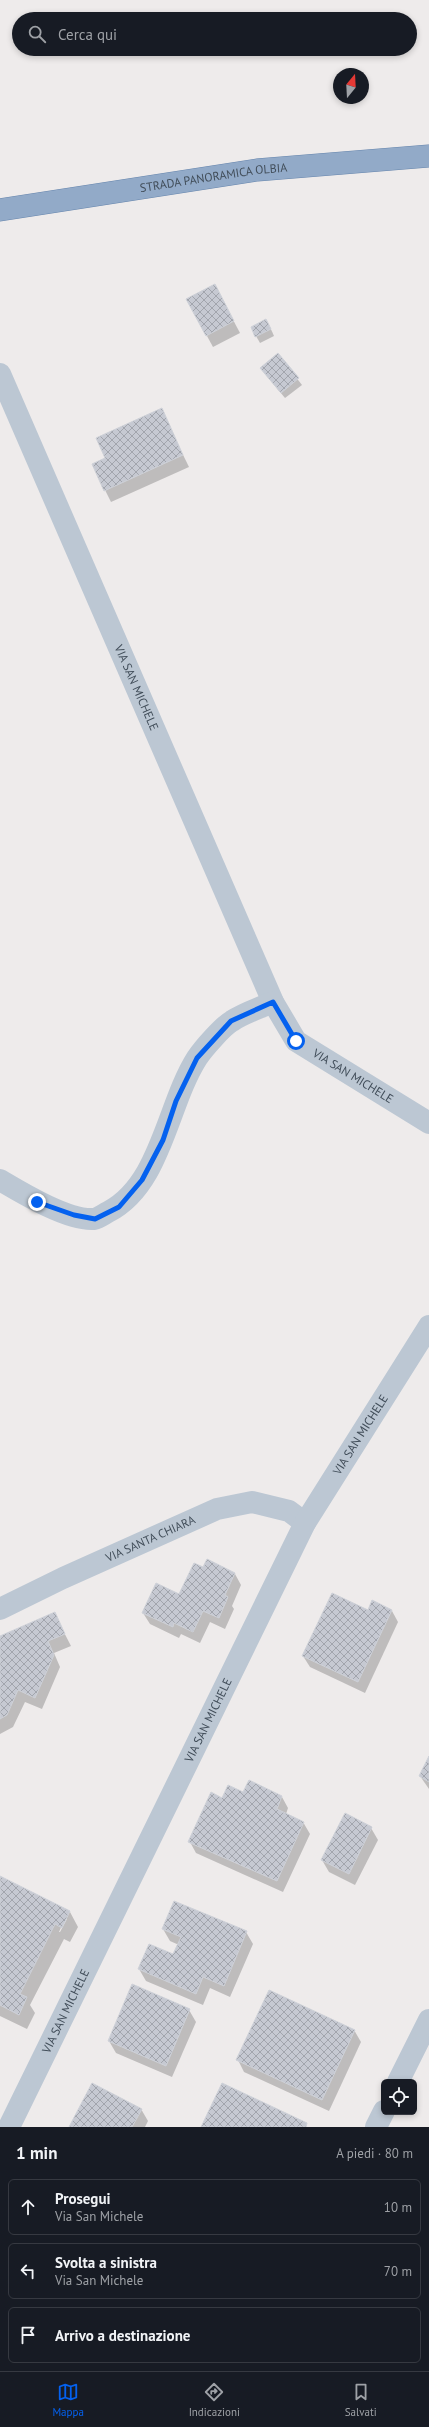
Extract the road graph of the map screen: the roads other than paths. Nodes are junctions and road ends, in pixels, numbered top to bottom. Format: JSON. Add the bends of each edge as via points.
{"nodes":[{"id":1,"x":429,"y":156,"type":"edge"},
{"id":2,"x":0,"y":210,"type":"edge"},
{"id":3,"x":0,"y":374,"type":"edge"},
{"id":4,"x":273,"y":1002,"type":"junction"},
{"id":5,"x":429,"y":1123,"type":"edge"},
{"id":6,"x":0,"y":1180,"type":"edge"},
{"id":7,"x":429,"y":1326,"type":"edge"},
{"id":8,"x":305,"y":1523,"type":"junction"},
{"id":9,"x":0,"y":1609,"type":"edge"},
{"id":10,"x":429,"y":2020,"type":"edge"},
{"id":11,"x":400,"y":2079,"type":"edge"},
{"id":12,"x":382,"y":2115,"type":"edge"},
{"id":13,"x":9,"y":2127,"type":"edge"},
{"id":14,"x":376,"y":2127,"type":"edge"}],
"edges":[{"from":1,"to":2,"type":"highway","name":"STRADA PANORAMICA OLBIA","via":[[257,170]]},
{"from":3,"to":4,"type":"street","name":"VIA SAN MICHELE"},
{"from":4,"to":5,"type":"street","name":"VIA SAN MICHELE","via":[[296,1041]]},
{"from":4,"to":6,"type":"street","via":[[231,1021],[197,1058],[176,1101],[163,1140],[142,1180],[119,1207],[95,1219],[74,1215],[37,1202]]},
{"from":7,"to":8,"type":"street","name":"VIA SAN MICHELE"},
{"from":8,"to":9,"type":"street","name":"VIA SANTA CHIARA","via":[[289,1512],[252,1502],[217,1509]]},
{"from":8,"to":13,"type":"street","name":"VIA SAN MICHELE"},
{"from":10,"to":11,"type":"street"},
{"from":12,"to":14,"type":"street"}]}
